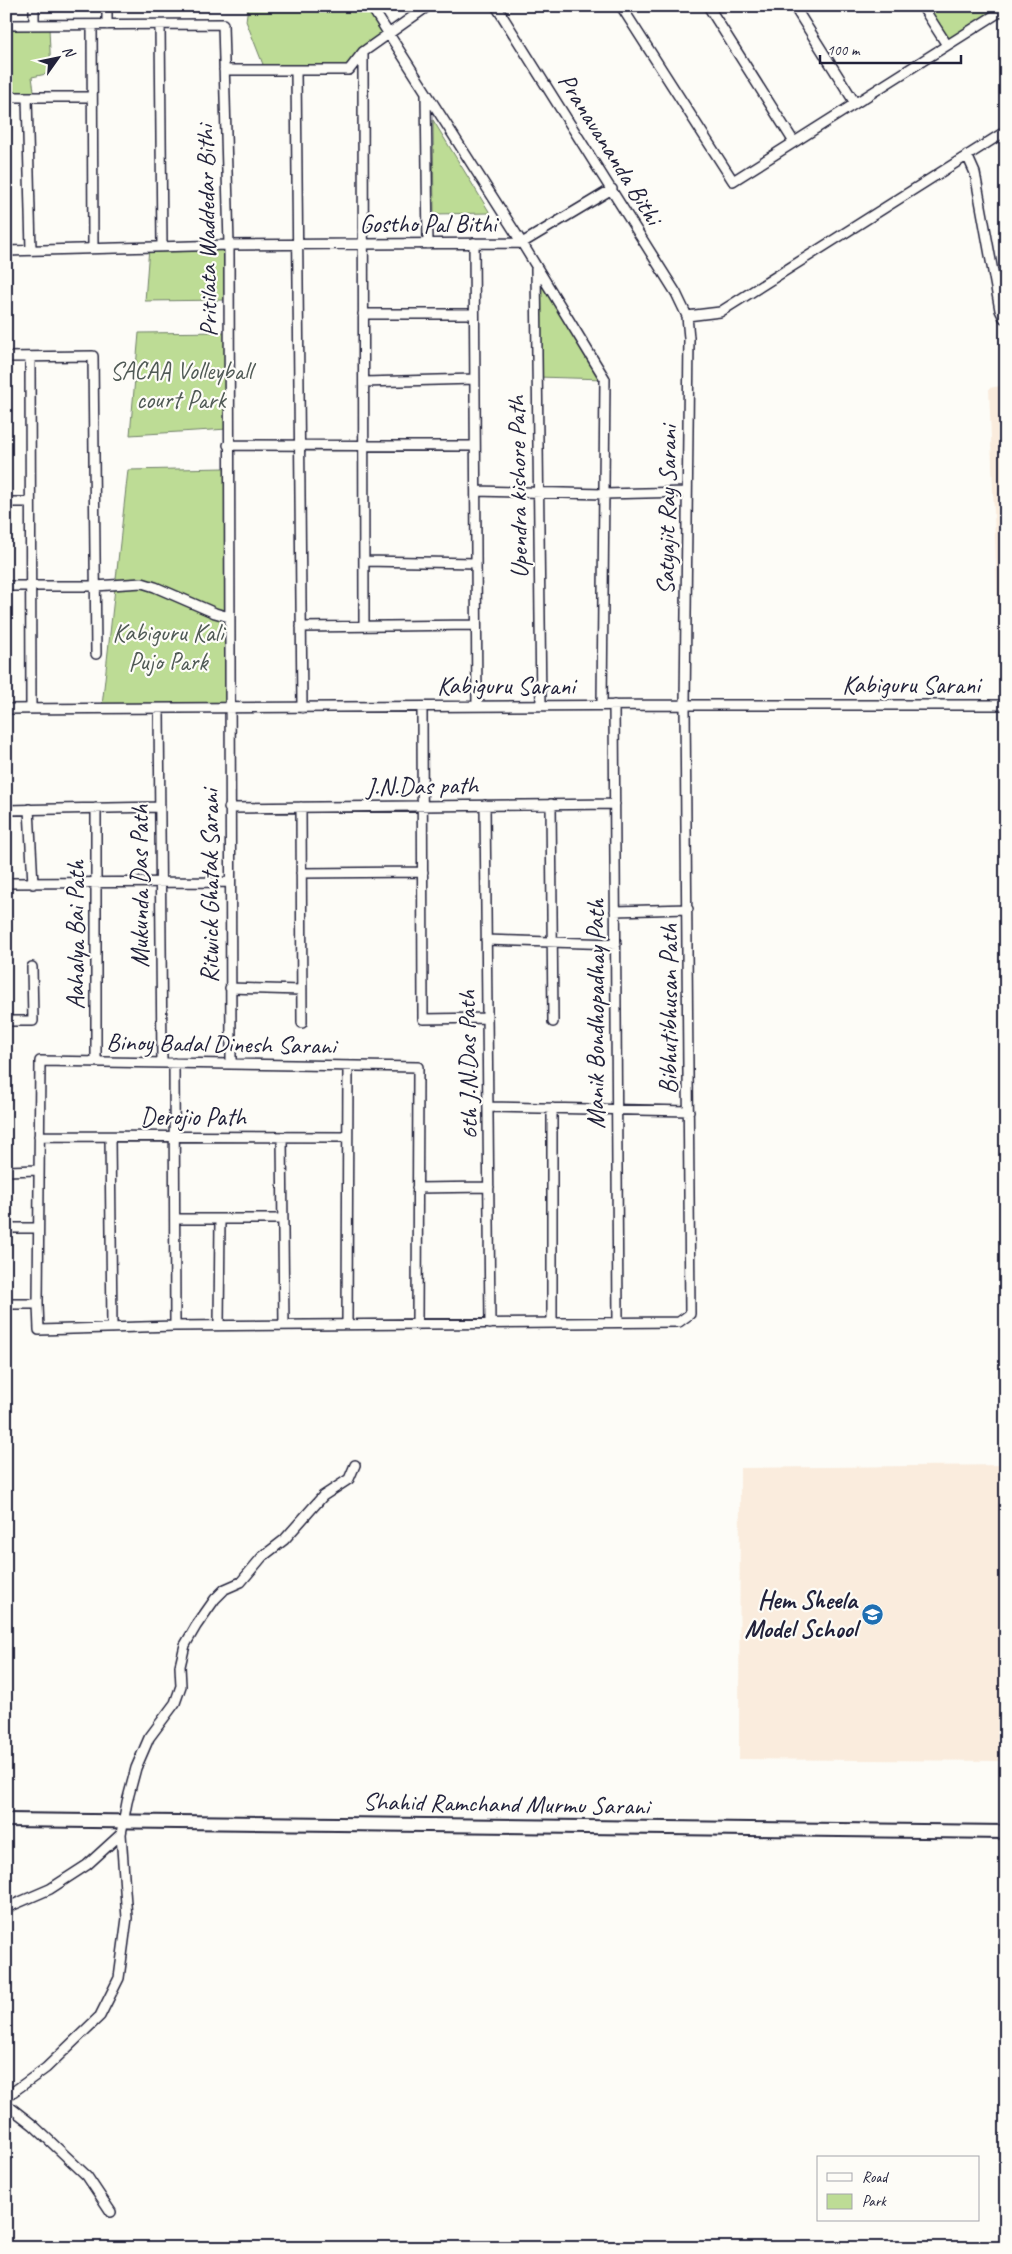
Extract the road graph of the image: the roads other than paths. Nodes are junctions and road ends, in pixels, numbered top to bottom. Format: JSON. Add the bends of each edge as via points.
{"nodes":[{"id":1,"x":34,"y":6,"type":"edge"},
{"id":2,"x":106,"y":6,"type":"edge"},
{"id":3,"x":371,"y":6,"type":"edge"},
{"id":4,"x":428,"y":6,"type":"edge"},
{"id":5,"x":496,"y":6,"type":"edge"},
{"id":6,"x":621,"y":6,"type":"edge"},
{"id":7,"x":708,"y":6,"type":"edge"},
{"id":8,"x":794,"y":6,"type":"edge"},
{"id":9,"x":922,"y":6,"type":"edge"},
{"id":10,"x":1006,"y":8,"type":"edge"},
{"id":11,"x":6,"y":25,"type":"edge"},
{"id":12,"x":34,"y":25,"type":"junction"},
{"id":13,"x":92,"y":25,"type":"junction"},
{"id":14,"x":107,"y":25,"type":"junction"},
{"id":15,"x":160,"y":25,"type":"junction"},
{"id":16,"x":388,"y":33,"type":"junction"},
{"id":17,"x":947,"y":45,"type":"junction"},
{"id":18,"x":363,"y":52,"type":"junction"},
{"id":19,"x":224,"y":70,"type":"junction"},
{"id":20,"x":296,"y":70,"type":"junction"},
{"id":21,"x":426,"y":94,"type":"junction"},
{"id":22,"x":6,"y":97,"type":"edge"},
{"id":23,"x":27,"y":97,"type":"junction"},
{"id":24,"x":92,"y":97,"type":"junction"},
{"id":25,"x":855,"y":103,"type":"junction"},
{"id":26,"x":1006,"y":131,"type":"edge"},
{"id":27,"x":794,"y":142,"type":"junction"},
{"id":28,"x":967,"y":155,"type":"junction"},
{"id":29,"x":612,"y":190,"type":"junction"},
{"id":30,"x":474,"y":243,"type":"junction"},
{"id":31,"x":522,"y":243,"type":"junction"},
{"id":32,"x":298,"y":244,"type":"junction"},
{"id":33,"x":363,"y":244,"type":"junction"},
{"id":34,"x":428,"y":244,"type":"junction"},
{"id":35,"x":229,"y":245,"type":"junction"},
{"id":36,"x":162,"y":247,"type":"junction"},
{"id":37,"x":92,"y":248,"type":"junction"},
{"id":38,"x":31,"y":250,"type":"junction"},
{"id":39,"x":6,"y":251,"type":"edge"},
{"id":40,"x":536,"y":267,"type":"junction"},
{"id":41,"x":364,"y":314,"type":"junction"},
{"id":42,"x":474,"y":314,"type":"junction"},
{"id":43,"x":687,"y":316,"type":"junction"},
{"id":44,"x":1006,"y":318,"type":"edge"},
{"id":45,"x":6,"y":357,"type":"edge"},
{"id":46,"x":30,"y":357,"type":"junction"},
{"id":47,"x":475,"y":379,"type":"junction"},
{"id":48,"x":364,"y":382,"type":"junction"},
{"id":49,"x":228,"y":445,"type":"junction"},
{"id":50,"x":300,"y":445,"type":"junction"},
{"id":51,"x":364,"y":445,"type":"junction"},
{"id":52,"x":475,"y":446,"type":"junction"},
{"id":53,"x":476,"y":491,"type":"junction"},
{"id":54,"x":538,"y":491,"type":"junction"},
{"id":55,"x":686,"y":492,"type":"junction"},
{"id":56,"x":604,"y":494,"type":"junction"},
{"id":57,"x":6,"y":502,"type":"edge"},
{"id":58,"x":30,"y":502,"type":"junction"},
{"id":59,"x":364,"y":561,"type":"junction"},
{"id":60,"x":476,"y":563,"type":"junction"},
{"id":61,"x":6,"y":586,"type":"edge"},
{"id":62,"x":30,"y":586,"type":"junction"},
{"id":63,"x":95,"y":586,"type":"junction"},
{"id":64,"x":229,"y":617,"type":"junction"},
{"id":65,"x":476,"y":625,"type":"junction"},
{"id":66,"x":364,"y":626,"type":"junction"},
{"id":67,"x":301,"y":627,"type":"junction"},
{"id":68,"x":96,"y":654,"type":"dead end"},
{"id":69,"x":602,"y":705,"type":"junction"},
{"id":70,"x":614,"y":705,"type":"junction"},
{"id":71,"x":685,"y":705,"type":"junction"},
{"id":72,"x":1006,"y":705,"type":"edge"},
{"id":73,"x":477,"y":706,"type":"junction"},
{"id":74,"x":541,"y":706,"type":"junction"},
{"id":75,"x":422,"y":707,"type":"junction"},
{"id":76,"x":160,"y":708,"type":"junction"},
{"id":77,"x":229,"y":708,"type":"junction"},
{"id":78,"x":302,"y":708,"type":"junction"},
{"id":79,"x":6,"y":709,"type":"edge"},
{"id":80,"x":31,"y":709,"type":"junction"},
{"id":81,"x":551,"y":804,"type":"junction"},
{"id":82,"x":615,"y":804,"type":"junction"},
{"id":83,"x":485,"y":805,"type":"junction"},
{"id":84,"x":423,"y":806,"type":"junction"},
{"id":85,"x":160,"y":807,"type":"junction"},
{"id":86,"x":301,"y":807,"type":"junction"},
{"id":87,"x":96,"y":808,"type":"junction"},
{"id":88,"x":229,"y":808,"type":"junction"},
{"id":89,"x":29,"y":809,"type":"junction"},
{"id":90,"x":6,"y":810,"type":"edge"},
{"id":91,"x":301,"y":872,"type":"junction"},
{"id":92,"x":423,"y":872,"type":"junction"},
{"id":93,"x":230,"y":882,"type":"junction"},
{"id":94,"x":6,"y":883,"type":"edge"},
{"id":95,"x":96,"y":883,"type":"junction"},
{"id":96,"x":159,"y":883,"type":"junction"},
{"id":97,"x":33,"y":884,"type":"junction"},
{"id":98,"x":688,"y":909,"type":"junction"},
{"id":99,"x":615,"y":911,"type":"junction"},
{"id":100,"x":486,"y":940,"type":"junction"},
{"id":101,"x":552,"y":942,"type":"junction"},
{"id":102,"x":616,"y":944,"type":"junction"},
{"id":103,"x":32,"y":967,"type":"dead end"},
{"id":104,"x":230,"y":988,"type":"junction"},
{"id":105,"x":302,"y":990,"type":"junction"},
{"id":106,"x":487,"y":1018,"type":"junction"},
{"id":107,"x":6,"y":1021,"type":"edge"},
{"id":108,"x":553,"y":1022,"type":"dead end"},
{"id":109,"x":302,"y":1024,"type":"dead end"},
{"id":110,"x":96,"y":1062,"type":"junction"},
{"id":111,"x":162,"y":1063,"type":"junction"},
{"id":112,"x":174,"y":1063,"type":"junction"},
{"id":113,"x":231,"y":1064,"type":"junction"},
{"id":114,"x":348,"y":1066,"type":"junction"},
{"id":115,"x":488,"y":1107,"type":"junction"},
{"id":116,"x":552,"y":1108,"type":"junction"},
{"id":117,"x":617,"y":1110,"type":"junction"},
{"id":118,"x":690,"y":1111,"type":"junction"},
{"id":119,"x":39,"y":1136,"type":"junction"},
{"id":120,"x":110,"y":1137,"type":"junction"},
{"id":121,"x":174,"y":1137,"type":"junction"},
{"id":122,"x":282,"y":1137,"type":"junction"},
{"id":123,"x":347,"y":1137,"type":"junction"},
{"id":124,"x":39,"y":1170,"type":"junction"},
{"id":125,"x":6,"y":1171,"type":"edge"},
{"id":126,"x":489,"y":1187,"type":"junction"},
{"id":127,"x":417,"y":1188,"type":"junction"},
{"id":128,"x":175,"y":1219,"type":"junction"},
{"id":129,"x":220,"y":1219,"type":"junction"},
{"id":130,"x":283,"y":1219,"type":"junction"},
{"id":131,"x":6,"y":1228,"type":"edge"},
{"id":132,"x":38,"y":1228,"type":"junction"},
{"id":133,"x":6,"y":1304,"type":"edge"},
{"id":134,"x":38,"y":1304,"type":"junction"},
{"id":135,"x":618,"y":1322,"type":"junction"},
{"id":136,"x":552,"y":1323,"type":"junction"},
{"id":137,"x":490,"y":1324,"type":"junction"},
{"id":138,"x":284,"y":1325,"type":"junction"},
{"id":139,"x":346,"y":1325,"type":"junction"},
{"id":140,"x":416,"y":1325,"type":"junction"},
{"id":141,"x":176,"y":1326,"type":"junction"},
{"id":142,"x":219,"y":1326,"type":"junction"},
{"id":143,"x":112,"y":1328,"type":"junction"},
{"id":144,"x":355,"y":1465,"type":"dead end"},
{"id":145,"x":6,"y":1820,"type":"edge"},
{"id":146,"x":124,"y":1821,"type":"junction"},
{"id":147,"x":1006,"y":1832,"type":"edge"},
{"id":148,"x":121,"y":1834,"type":"junction"},
{"id":149,"x":6,"y":1908,"type":"edge"},
{"id":150,"x":6,"y":2098,"type":"edge"},
{"id":151,"x":6,"y":2104,"type":"edge"},
{"id":152,"x":111,"y":2212,"type":"dead end"}],
"edges":[{"from":1,"to":12,"type":"street"},
{"from":2,"to":14,"type":"street"},
{"from":3,"to":16,"type":"street"},
{"from":4,"to":16,"type":"street"},
{"from":5,"to":29,"type":"street","name":"Pranavananda Bithi"},
{"from":6,"to":27,"type":"street","via":[[733,181]]},
{"from":7,"to":27,"type":"street"},
{"from":8,"to":25,"type":"street"},
{"from":9,"to":17,"type":"street"},
{"from":10,"to":17,"type":"street"},
{"from":11,"to":12,"type":"street"},
{"from":12,"to":13,"type":"street"},
{"from":13,"to":14,"type":"street"},
{"from":13,"to":24,"type":"street"},
{"from":14,"to":15,"type":"street"},
{"from":15,"to":19,"type":"street","name":"Pritilata Waddedar Bithi","via":[[223,24]]},
{"from":15,"to":36,"type":"street"},
{"from":16,"to":18,"type":"street"},
{"from":16,"to":21,"type":"street"},
{"from":17,"to":25,"type":"street"},
{"from":18,"to":20,"type":"street","via":[[349,70]]},
{"from":18,"to":33,"type":"street"},
{"from":19,"to":20,"type":"street"},
{"from":19,"to":35,"type":"street","name":"Pritilata Waddedar Bithi"},
{"from":20,"to":32,"type":"street"},
{"from":21,"to":31,"type":"street"},
{"from":21,"to":34,"type":"street"},
{"from":22,"to":23,"type":"street"},
{"from":23,"to":24,"type":"street"},
{"from":23,"to":38,"type":"street"},
{"from":24,"to":37,"type":"street"},
{"from":25,"to":27,"type":"street"},
{"from":26,"to":28,"type":"street"},
{"from":28,"to":43,"type":"street","via":[[720,312]]},
{"from":28,"to":44,"type":"street","via":[[975,173],[1000,310]]},
{"from":29,"to":31,"type":"street","name":"Gostho Pal Bithi"},
{"from":29,"to":43,"type":"street","name":"Pranavananda Bithi"},
{"from":30,"to":31,"type":"street","name":"Gostho Pal Bithi"},
{"from":30,"to":34,"type":"street","name":"Gostho Pal Bithi"},
{"from":30,"to":42,"type":"street"},
{"from":31,"to":40,"type":"street"},
{"from":32,"to":33,"type":"street","name":"Gostho Pal Bithi"},
{"from":32,"to":35,"type":"street","name":"Gostho Pal Bithi"},
{"from":32,"to":50,"type":"street"},
{"from":33,"to":34,"type":"street","name":"Gostho Pal Bithi"},
{"from":33,"to":41,"type":"street"},
{"from":35,"to":36,"type":"street","name":"Gostho Pal Bithi"},
{"from":35,"to":49,"type":"street","name":"Pritilata Waddedar Bithi"},
{"from":36,"to":37,"type":"street","name":"Gostho Pal Bithi"},
{"from":37,"to":38,"type":"street","name":"Gostho Pal Bithi"},
{"from":38,"to":39,"type":"street","name":"Gostho Pal Bithi"},
{"from":40,"to":54,"type":"street","name":"Upendra kishore Path"},
{"from":40,"to":56,"type":"street","via":[[605,379]]},
{"from":41,"to":42,"type":"street"},
{"from":41,"to":48,"type":"street"},
{"from":42,"to":47,"type":"street"},
{"from":43,"to":55,"type":"street","name":"Satyajit Ray Sarani"},
{"from":45,"to":46,"type":"street"},
{"from":46,"to":58,"type":"street"},
{"from":46,"to":63,"type":"street","via":[[93,356]]},
{"from":47,"to":48,"type":"street"},
{"from":47,"to":52,"type":"street"},
{"from":48,"to":51,"type":"street"},
{"from":49,"to":50,"type":"street"},
{"from":49,"to":64,"type":"street","name":"Pritilata Waddedar Bithi"},
{"from":50,"to":51,"type":"street"},
{"from":50,"to":67,"type":"street"},
{"from":51,"to":52,"type":"street"},
{"from":51,"to":59,"type":"street"},
{"from":52,"to":53,"type":"street"},
{"from":53,"to":54,"type":"street"},
{"from":53,"to":60,"type":"street"},
{"from":54,"to":56,"type":"street"},
{"from":54,"to":74,"type":"street","name":"Upendra kishore Path"},
{"from":55,"to":56,"type":"street"},
{"from":55,"to":71,"type":"street","name":"Satyajit Ray Sarani"},
{"from":56,"to":69,"type":"street"},
{"from":57,"to":58,"type":"street"},
{"from":58,"to":62,"type":"street"},
{"from":59,"to":60,"type":"street"},
{"from":59,"to":66,"type":"street"},
{"from":60,"to":65,"type":"street"},
{"from":61,"to":62,"type":"street"},
{"from":62,"to":63,"type":"street"},
{"from":62,"to":80,"type":"street"},
{"from":63,"to":64,"type":"street","via":[[142,583]]},
{"from":63,"to":68,"type":"street"},
{"from":64,"to":77,"type":"street","name":"Pritilata Waddedar Bithi"},
{"from":65,"to":66,"type":"street"},
{"from":65,"to":73,"type":"street"},
{"from":66,"to":67,"type":"street"},
{"from":67,"to":78,"type":"street"},
{"from":69,"to":70,"type":"street","name":"Kabiguru Sarani"},
{"from":69,"to":74,"type":"street","name":"Kabiguru Sarani"},
{"from":70,"to":71,"type":"street","name":"Kabiguru Sarani"},
{"from":70,"to":82,"type":"street","name":"Manik Bondhopadhay Path"},
{"from":71,"to":72,"type":"street","name":"Kabiguru Sarani"},
{"from":71,"to":98,"type":"street","name":"Bibhutibhusan Path"},
{"from":73,"to":74,"type":"street","name":"Kabiguru Sarani"},
{"from":73,"to":75,"type":"street","name":"Kabiguru Sarani"},
{"from":75,"to":78,"type":"street","name":"Kabiguru Sarani"},
{"from":75,"to":84,"type":"street"},
{"from":76,"to":77,"type":"street","name":"Kabiguru Sarani"},
{"from":76,"to":80,"type":"street","name":"Kabiguru Sarani"},
{"from":76,"to":85,"type":"street","name":"Mukunda Das Path"},
{"from":77,"to":78,"type":"street","name":"Kabiguru Sarani"},
{"from":77,"to":88,"type":"street","name":"Ritwick Ghatak Sarani"},
{"from":79,"to":80,"type":"street","name":"Kabiguru Sarani"},
{"from":81,"to":82,"type":"street","name":"J.N.Das path"},
{"from":81,"to":83,"type":"street","name":"J.N.Das path"},
{"from":81,"to":101,"type":"street"},
{"from":82,"to":99,"type":"street","name":"Manik Bondhopadhay Path"},
{"from":83,"to":84,"type":"street","name":"J.N.Das path"},
{"from":83,"to":100,"type":"street","name":"6th J.N.Das Path"},
{"from":84,"to":86,"type":"street","name":"J.N.Das path"},
{"from":84,"to":92,"type":"street"},
{"from":85,"to":87,"type":"street"},
{"from":85,"to":96,"type":"street","name":"Mukunda Das Path"},
{"from":86,"to":88,"type":"street","name":"J.N.Das path"},
{"from":86,"to":91,"type":"street"},
{"from":87,"to":89,"type":"street"},
{"from":87,"to":95,"type":"street","name":"Aahalya Bai Path"},
{"from":88,"to":93,"type":"street","name":"Ritwick Ghatak Sarani"},
{"from":89,"to":90,"type":"street"},
{"from":89,"to":97,"type":"street"},
{"from":91,"to":92,"type":"street"},
{"from":91,"to":105,"type":"street"},
{"from":92,"to":106,"type":"street","via":[[423,1019]]},
{"from":93,"to":96,"type":"street"},
{"from":93,"to":104,"type":"street","name":"Ritwick Ghatak Sarani"},
{"from":94,"to":97,"type":"street"},
{"from":95,"to":96,"type":"street"},
{"from":95,"to":97,"type":"street"},
{"from":95,"to":110,"type":"street","name":"Aahalya Bai Path"},
{"from":96,"to":111,"type":"street","name":"Mukunda Das Path"},
{"from":98,"to":99,"type":"street"},
{"from":98,"to":118,"type":"street","name":"Bibhutibhusan Path"},
{"from":99,"to":102,"type":"street","name":"Manik Bondhopadhay Path"},
{"from":100,"to":101,"type":"street"},
{"from":100,"to":106,"type":"street","name":"6th J.N.Das Path"},
{"from":101,"to":102,"type":"street"},
{"from":101,"to":108,"type":"street"},
{"from":102,"to":117,"type":"street","name":"Manik Bondhopadhay Path"},
{"from":103,"to":107,"type":"street","via":[[33,1021]]},
{"from":104,"to":105,"type":"street"},
{"from":104,"to":113,"type":"street","name":"Ritwick Ghatak Sarani"},
{"from":105,"to":109,"type":"street"},
{"from":106,"to":115,"type":"street","name":"6th J.N.Das Path"},
{"from":110,"to":111,"type":"street","name":"Binoy Badal Dinesh Sarani"},
{"from":110,"to":119,"type":"street","name":"Binoy Badal Dinesh Sarani","via":[[40,1061]]},
{"from":111,"to":112,"type":"street","name":"Binoy Badal Dinesh Sarani"},
{"from":112,"to":113,"type":"street","name":"Binoy Badal Dinesh Sarani"},
{"from":112,"to":121,"type":"street"},
{"from":113,"to":114,"type":"street","name":"Binoy Badal Dinesh Sarani"},
{"from":114,"to":123,"type":"street"},
{"from":114,"to":127,"type":"street","name":"Binoy Badal Dinesh Sarani","via":[[418,1067]]},
{"from":115,"to":116,"type":"street"},
{"from":115,"to":126,"type":"street","name":"6th J.N.Das Path"},
{"from":116,"to":117,"type":"street"},
{"from":116,"to":136,"type":"street"},
{"from":117,"to":118,"type":"street"},
{"from":117,"to":135,"type":"street","name":"Manik Bondhopadhay Path"},
{"from":118,"to":135,"type":"street","name":"Bibhutibhusan Path","via":[[690,1314],[679,1322]]},
{"from":119,"to":120,"type":"street","name":"Derojio Path"},
{"from":119,"to":124,"type":"street","name":"Binoy Badal Dinesh Sarani"},
{"from":120,"to":121,"type":"street","name":"Derojio Path"},
{"from":120,"to":143,"type":"street"},
{"from":121,"to":122,"type":"street","name":"Derojio Path"},
{"from":121,"to":128,"type":"street"},
{"from":122,"to":123,"type":"street","name":"Derojio Path"},
{"from":122,"to":130,"type":"street"},
{"from":123,"to":139,"type":"street"},
{"from":124,"to":125,"type":"street"},
{"from":124,"to":132,"type":"street","name":"Binoy Badal Dinesh Sarani"},
{"from":126,"to":127,"type":"street"},
{"from":126,"to":137,"type":"street","name":"6th J.N.Das Path"},
{"from":127,"to":140,"type":"street","name":"Binoy Badal Dinesh Sarani"},
{"from":128,"to":129,"type":"street"},
{"from":128,"to":141,"type":"street"},
{"from":129,"to":130,"type":"street"},
{"from":129,"to":142,"type":"street"},
{"from":130,"to":138,"type":"street"},
{"from":131,"to":132,"type":"street"},
{"from":132,"to":134,"type":"street","name":"Binoy Badal Dinesh Sarani"},
{"from":133,"to":134,"type":"street"},
{"from":134,"to":143,"type":"street","name":"Binoy Badal Dinesh Sarani","via":[[38,1330]]},
{"from":135,"to":136,"type":"street"},
{"from":136,"to":137,"type":"street"},
{"from":137,"to":140,"type":"street"},
{"from":138,"to":139,"type":"street"},
{"from":138,"to":142,"type":"street"},
{"from":139,"to":140,"type":"street"},
{"from":141,"to":142,"type":"street"},
{"from":141,"to":143,"type":"street"},
{"from":144,"to":146,"type":"street","via":[[349,1479],[316,1503],[241,1582],[225,1589],[214,1599],[196,1626],[185,1645],[175,1703],[149,1738],[136,1768]]},
{"from":145,"to":146,"type":"street","name":"Shahid Ramchand Murmu Sarani"},
{"from":146,"to":147,"type":"street","name":"Shahid Ramchand Murmu Sarani"},
{"from":146,"to":148,"type":"street"},
{"from":148,"to":149,"type":"street","via":[[87,1865],[50,1889]]},
{"from":148,"to":150,"type":"street","via":[[127,1918],[119,1978],[100,2016],[46,2068]]},
{"from":151,"to":152,"type":"street","via":[[87,2176]]}]}
